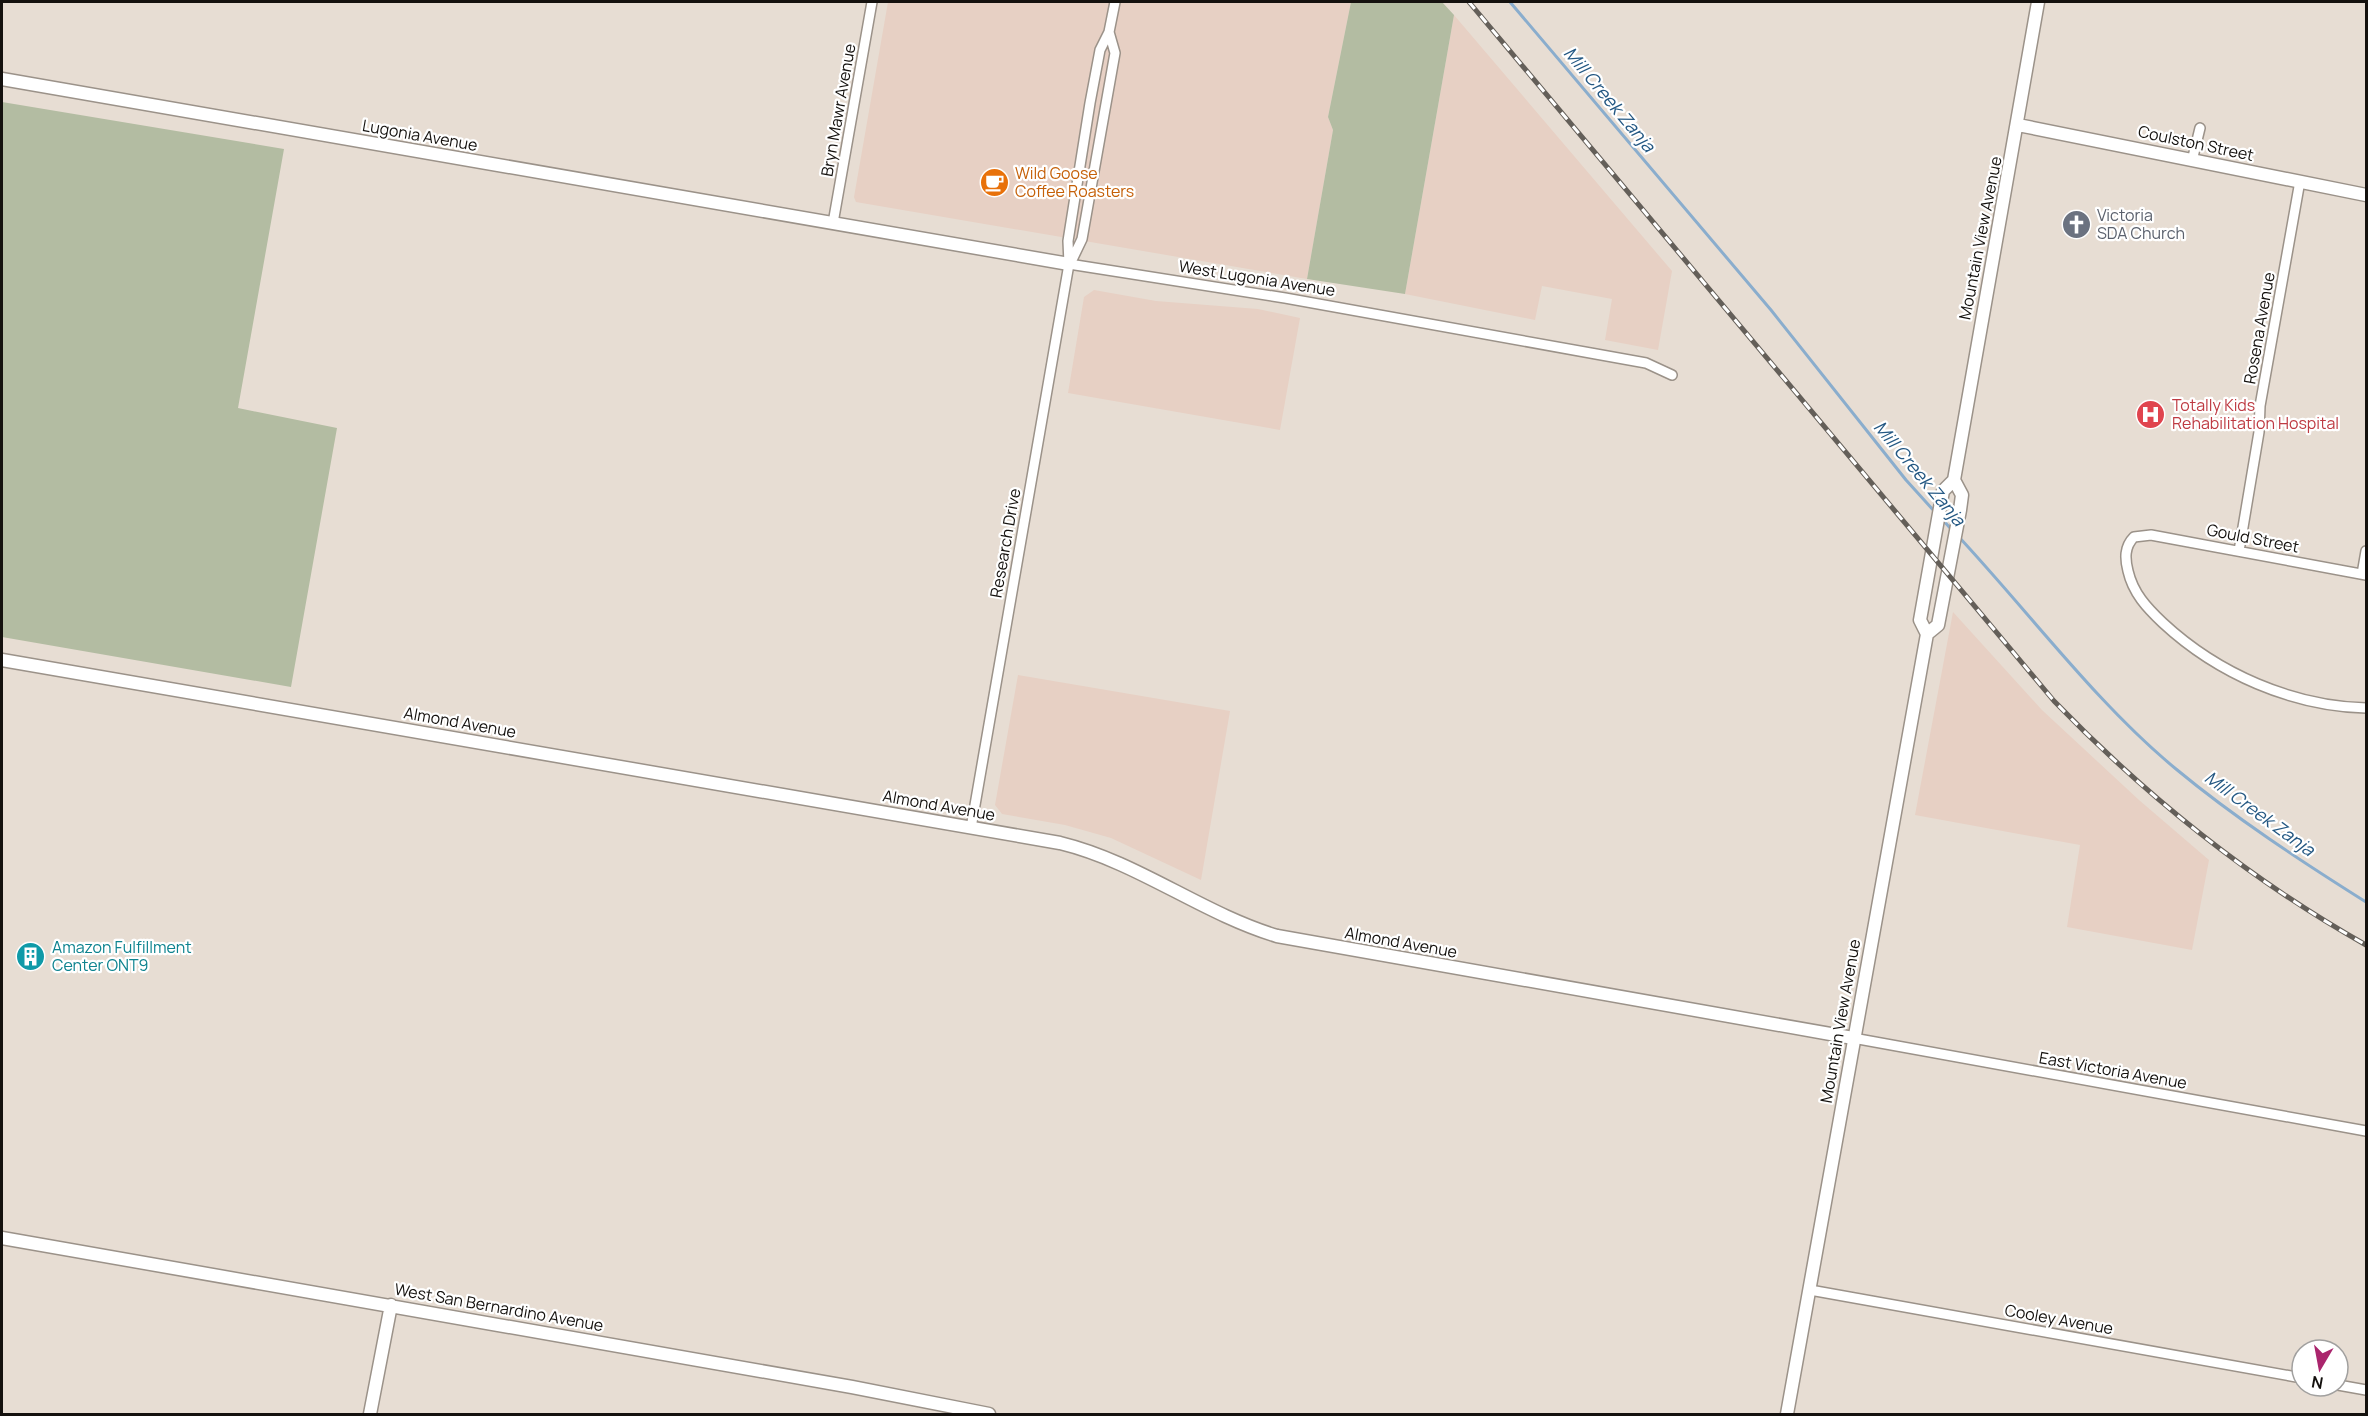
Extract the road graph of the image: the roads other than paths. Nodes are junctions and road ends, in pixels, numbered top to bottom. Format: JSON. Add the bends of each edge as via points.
{"nodes":[{"id":1,"x":872,"y":2,"type":"edge"},
{"id":2,"x":1115,"y":2,"type":"edge"},
{"id":3,"x":2038,"y":2,"type":"edge"},
{"id":4,"x":1109,"y":32,"type":"junction"},
{"id":5,"x":2,"y":78,"type":"edge"},
{"id":6,"x":2018,"y":125,"type":"junction"},
{"id":7,"x":2200,"y":128,"type":"dead end"},
{"id":8,"x":2192,"y":161,"type":"junction"},
{"id":9,"x":2300,"y":181,"type":"junction"},
{"id":10,"x":2367,"y":195,"type":"edge"},
{"id":11,"x":833,"y":223,"type":"junction"},
{"id":12,"x":1070,"y":264,"type":"junction"},
{"id":13,"x":1672,"y":375,"type":"dead end"},
{"id":14,"x":1954,"y":480,"type":"junction"},
{"id":15,"x":2239,"y":551,"type":"junction"},
{"id":16,"x":2367,"y":551,"type":"edge"},
{"id":17,"x":2364,"y":575,"type":"edge"},
{"id":18,"x":1927,"y":634,"type":"junction"},
{"id":19,"x":2,"y":660,"type":"edge"},
{"id":20,"x":2367,"y":708,"type":"edge"},
{"id":21,"x":971,"y":828,"type":"junction"},
{"id":22,"x":1853,"y":1038,"type":"junction"},
{"id":23,"x":2367,"y":1131,"type":"edge"},
{"id":24,"x":2,"y":1238,"type":"edge"},
{"id":25,"x":1810,"y":1290,"type":"junction"},
{"id":26,"x":391,"y":1305,"type":"junction"},
{"id":27,"x":2290,"y":1376,"type":"edge"},
{"id":28,"x":2350,"y":1387,"type":"edge"},
{"id":29,"x":2367,"y":1390,"type":"edge"},
{"id":30,"x":370,"y":1414,"type":"edge"},
{"id":31,"x":989,"y":1414,"type":"edge"},
{"id":32,"x":1787,"y":1414,"type":"edge"}],
"edges":[{"from":1,"to":11,"type":"street","name":"Bryn Mawr Avenue"},
{"from":2,"to":4,"type":"street","name":"Research Drive"},
{"from":3,"to":6,"type":"street","name":"Mountain View Avenue"},
{"from":4,"to":12,"type":"street","name":"Research Drive","via":[[1100,50],[1086,123],[1068,241]]},
{"from":4,"to":12,"type":"street","name":"Research Drive","via":[[1115,53],[1082,239]]},
{"from":5,"to":11,"type":"street","name":"Lugonia Avenue"},
{"from":6,"to":8,"type":"street","name":"Coulston Street"},
{"from":6,"to":14,"type":"street","name":"Mountain View Avenue"},
{"from":7,"to":8,"type":"street"},
{"from":8,"to":9,"type":"street","name":"Coulston Street"},
{"from":9,"to":10,"type":"street","name":"Coulston Street"},
{"from":9,"to":15,"type":"street","name":"Rosena Avenue"},
{"from":11,"to":12,"type":"street","name":"West Lugonia Avenue"},
{"from":12,"to":13,"type":"street","name":"West Lugonia Avenue","via":[[1646,363]]},
{"from":12,"to":21,"type":"street","name":"Research Drive"},
{"from":14,"to":18,"type":"street","name":"Mountain View Avenue","via":[[1943,492],[1920,620]]},
{"from":14,"to":18,"type":"street","name":"Mountain View Avenue","via":[[1962,495],[1960,510],[1938,625]]},
{"from":15,"to":17,"type":"street","name":"Gould Street"},
{"from":15,"to":20,"type":"street","name":"Gould Street","via":[[2141,534],[2134,537],[2126,555],[2136,592],[2155,616],[2191,646],[2231,671],[2276,690],[2322,703]]},
{"from":16,"to":17,"type":"street"},
{"from":18,"to":22,"type":"street","name":"Mountain View Avenue"},
{"from":19,"to":21,"type":"street","name":"Almond Avenue"},
{"from":21,"to":22,"type":"street","name":"Almond Avenue","via":[[1060,843],[1104,856],[1234,921],[1277,936]]},
{"from":22,"to":23,"type":"street","name":"East Victoria Avenue"},
{"from":22,"to":25,"type":"street","name":"Mountain View Avenue"},
{"from":24,"to":26,"type":"street","name":"West San Bernardino Avenue"},
{"from":25,"to":27,"type":"street","name":"Cooley Avenue"},
{"from":25,"to":32,"type":"street","name":"Mountain View Avenue"},
{"from":26,"to":30,"type":"street"},
{"from":26,"to":31,"type":"street","name":"West San Bernardino Avenue"},
{"from":28,"to":29,"type":"street"}]}
